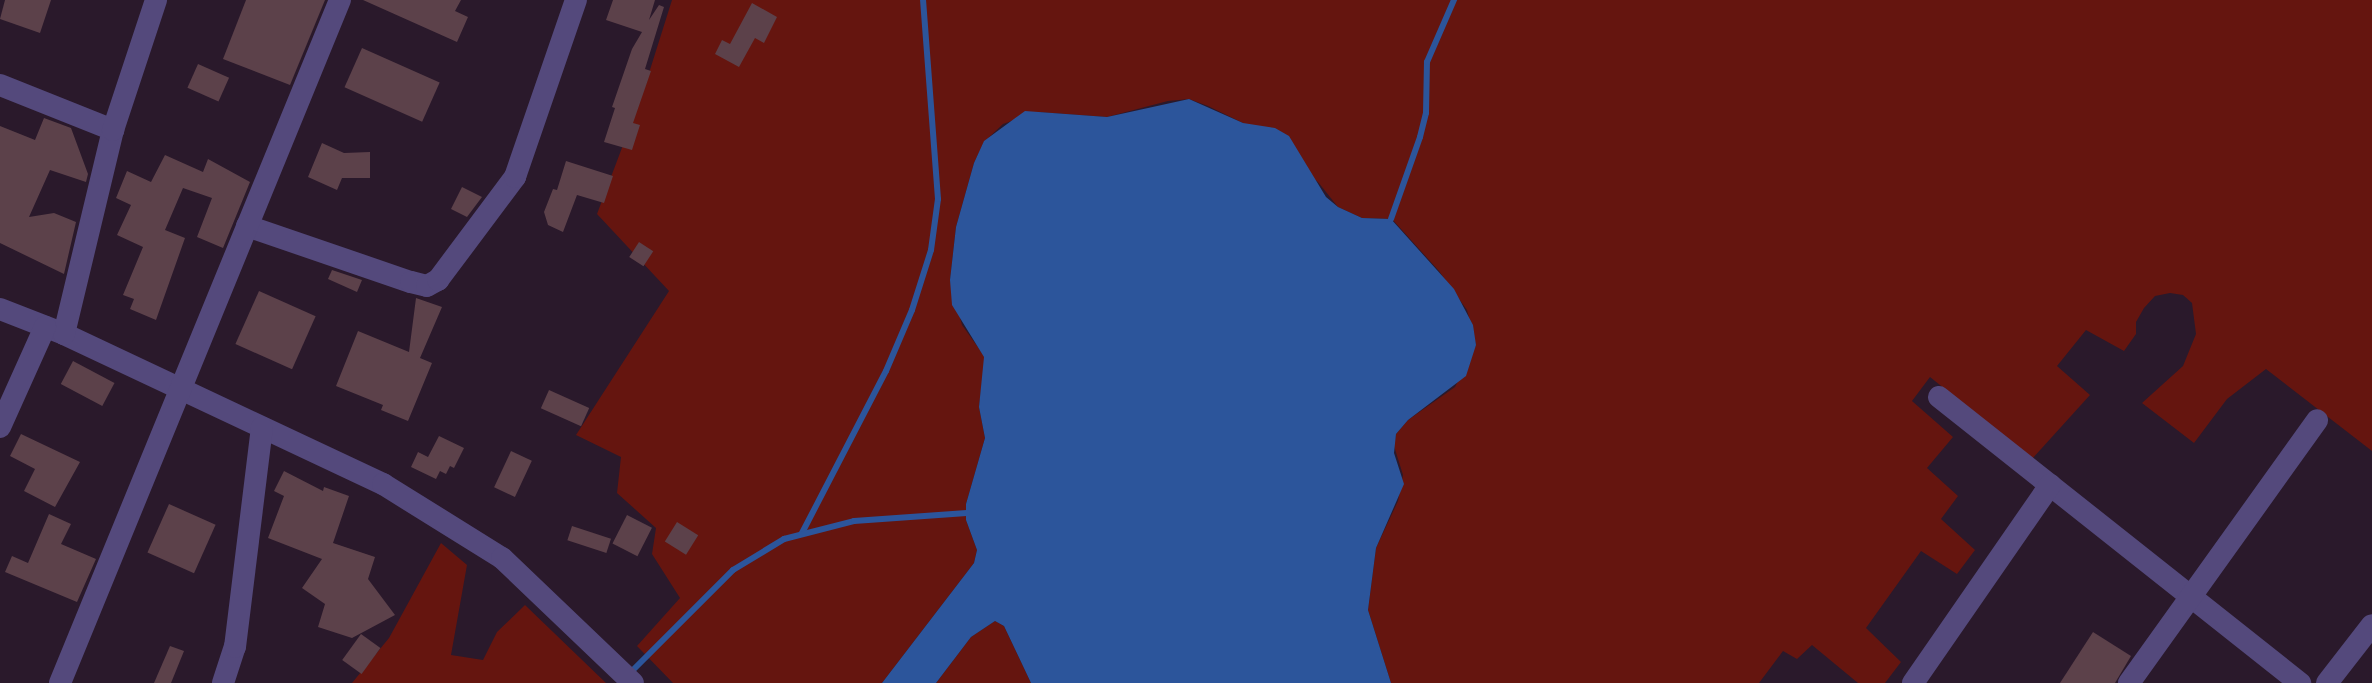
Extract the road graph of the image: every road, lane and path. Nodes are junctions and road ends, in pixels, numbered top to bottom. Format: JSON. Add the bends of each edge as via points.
{"nodes":[{"id":1,"x":156,"y":0,"type":"edge"},
{"id":2,"x":340,"y":0,"type":"edge"},
{"id":3,"x":576,"y":0,"type":"edge"},
{"id":4,"x":0,"y":85,"type":"edge"},
{"id":5,"x":113,"y":130,"type":"junction"},
{"id":6,"x":247,"y":226,"type":"junction"},
{"id":7,"x":0,"y":309,"type":"edge"},
{"id":8,"x":55,"y":330,"type":"junction"},
{"id":9,"x":180,"y":387,"type":"junction"},
{"id":10,"x":1939,"y":397,"type":"dead end"},
{"id":11,"x":2317,"y":420,"type":"dead end"},
{"id":12,"x":0,"y":427,"type":"edge"},
{"id":13,"x":262,"y":428,"type":"junction"},
{"id":14,"x":2050,"y":485,"type":"junction"},
{"id":15,"x":2189,"y":595,"type":"junction"},
{"id":16,"x":2372,"y":625,"type":"edge"},
{"id":17,"x":60,"y":683,"type":"edge"},
{"id":18,"x":223,"y":683,"type":"edge"},
{"id":19,"x":633,"y":683,"type":"edge"},
{"id":20,"x":1913,"y":683,"type":"edge"},
{"id":21,"x":2129,"y":683,"type":"edge"},
{"id":22,"x":2300,"y":683,"type":"edge"},
{"id":23,"x":2327,"y":683,"type":"edge"}],
"edges":[{"from":1,"to":5,"type":"street"},
{"from":2,"to":6,"type":"street"},
{"from":3,"to":6,"type":"street","via":[[515,177],[438,280],[427,286],[411,282]]},
{"from":4,"to":5,"type":"street"},
{"from":5,"to":8,"type":"street"},
{"from":6,"to":9,"type":"street"},
{"from":7,"to":8,"type":"street"},
{"from":8,"to":9,"type":"street"},
{"from":8,"to":12,"type":"street"},
{"from":9,"to":13,"type":"street"},
{"from":9,"to":17,"type":"street"},
{"from":10,"to":14,"type":"street"},
{"from":11,"to":15,"type":"street"},
{"from":13,"to":18,"type":"street","via":[[235,647]]},
{"from":13,"to":19,"type":"street","via":[[383,484],[483,544]]},
{"from":14,"to":15,"type":"street"},
{"from":14,"to":20,"type":"street"},
{"from":15,"to":21,"type":"street"},
{"from":15,"to":22,"type":"street"},
{"from":16,"to":23,"type":"street"}]}
